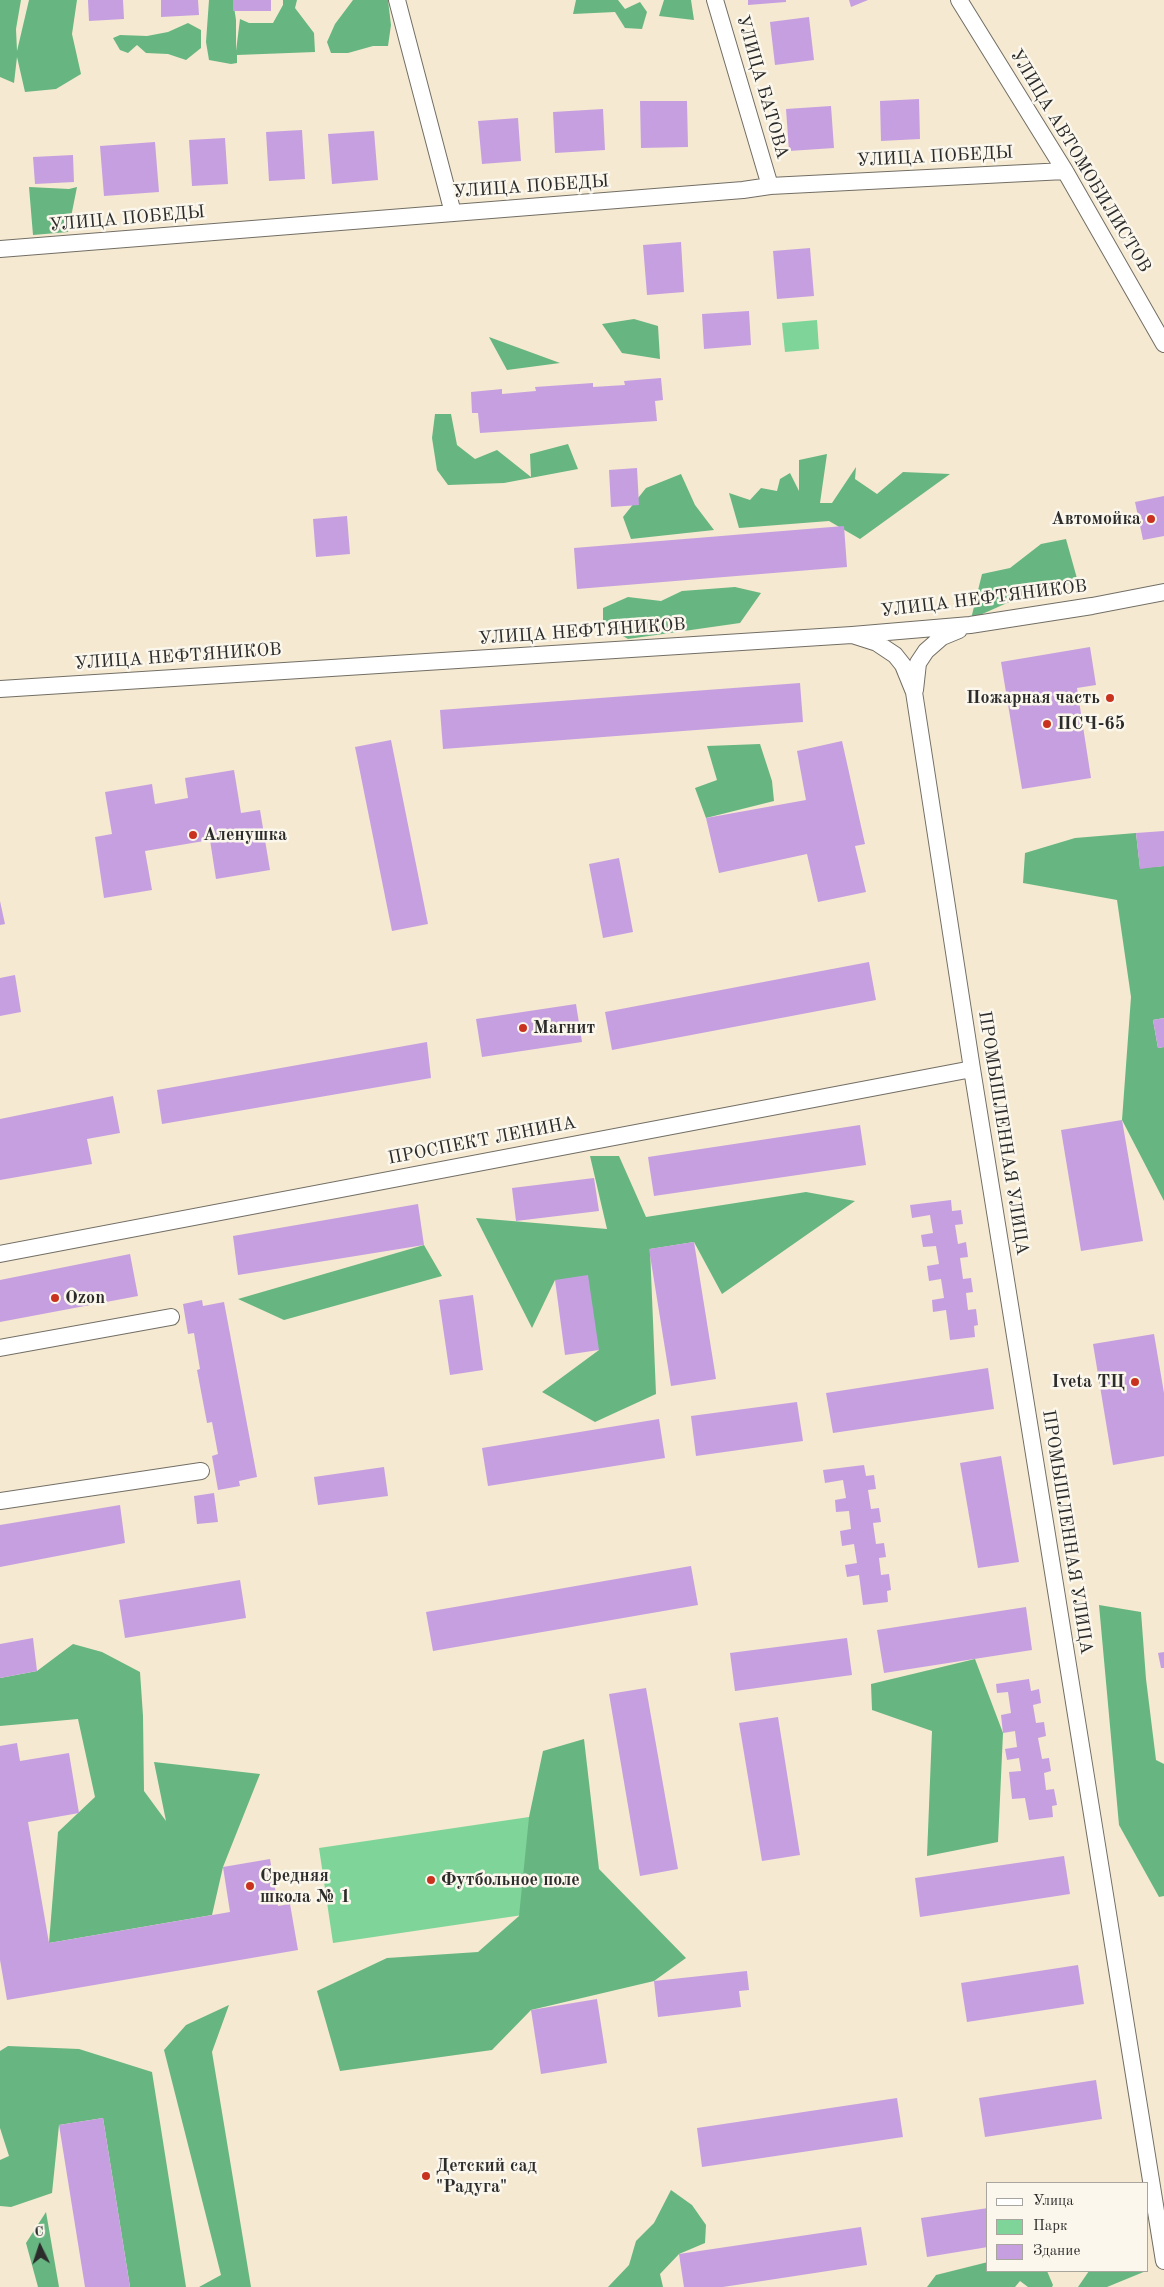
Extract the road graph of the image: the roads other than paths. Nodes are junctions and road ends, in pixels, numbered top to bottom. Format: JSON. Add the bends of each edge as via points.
{"nodes":[{"id":1,"x":397,"y":0,"type":"edge"},
{"id":2,"x":715,"y":0,"type":"edge"},
{"id":3,"x":959,"y":0,"type":"edge"},
{"id":4,"x":1065,"y":171,"type":"junction"},
{"id":5,"x":770,"y":186,"type":"junction"},
{"id":6,"x":453,"y":213,"type":"junction"},
{"id":7,"x":0,"y":250,"type":"edge"},
{"id":8,"x":1164,"y":344,"type":"edge"},
{"id":9,"x":1164,"y":592,"type":"edge"},
{"id":10,"x":970,"y":625,"type":"junction"},
{"id":11,"x":852,"y":635,"type":"junction"},
{"id":12,"x":0,"y":689,"type":"edge"},
{"id":13,"x":914,"y":692,"type":"junction"},
{"id":14,"x":972,"y":1069,"type":"junction"},
{"id":15,"x":0,"y":1254,"type":"edge"},
{"id":16,"x":171,"y":1317,"type":"dead end"},
{"id":17,"x":0,"y":1348,"type":"edge"},
{"id":18,"x":201,"y":1471,"type":"dead end"},
{"id":19,"x":0,"y":1501,"type":"edge"},
{"id":20,"x":1164,"y":2261,"type":"edge"}],
"edges":[{"from":1,"to":6,"type":"street"},
{"from":2,"to":5,"type":"street","name":"УЛИЦА БАТОВА"},
{"from":3,"to":4,"type":"street","name":"УЛИЦА АВТОМОБИЛИСТОВ"},
{"from":4,"to":5,"type":"street","name":"УЛИЦА ПОБЕДЫ"},
{"from":4,"to":8,"type":"street","name":"УЛИЦА АВТОМОБИЛИСТОВ"},
{"from":5,"to":6,"type":"street","name":"УЛИЦА ПОБЕДЫ"},
{"from":6,"to":7,"type":"street","name":"УЛИЦА ПОБЕДЫ"},
{"from":9,"to":10,"type":"street","name":"УЛИЦА НЕФТЯНИКОВ"},
{"from":10,"to":11,"type":"street","name":"УЛИЦА НЕФТЯНИКОВ"},
{"from":10,"to":13,"type":"street","name":"ПРОМЫШЛЕННАЯ УЛИЦА","via":[[942,638],[926,651],[918,663]]},
{"from":11,"to":12,"type":"street","name":"УЛИЦА НЕФТЯНИКОВ"},
{"from":11,"to":13,"type":"street","name":"ПРОМЫШЛЕННАЯ УЛИЦА","via":[[877,643],[895,654]]},
{"from":13,"to":14,"type":"street","name":"ПРОМЫШЛЕННАЯ УЛИЦА"},
{"from":14,"to":15,"type":"street","name":"ПРОСПЕКТ ЛЕНИНА"},
{"from":14,"to":20,"type":"street","name":"ПРОМЫШЛЕННАЯ УЛИЦА"},
{"from":16,"to":17,"type":"street"},
{"from":18,"to":19,"type":"street"}]}
